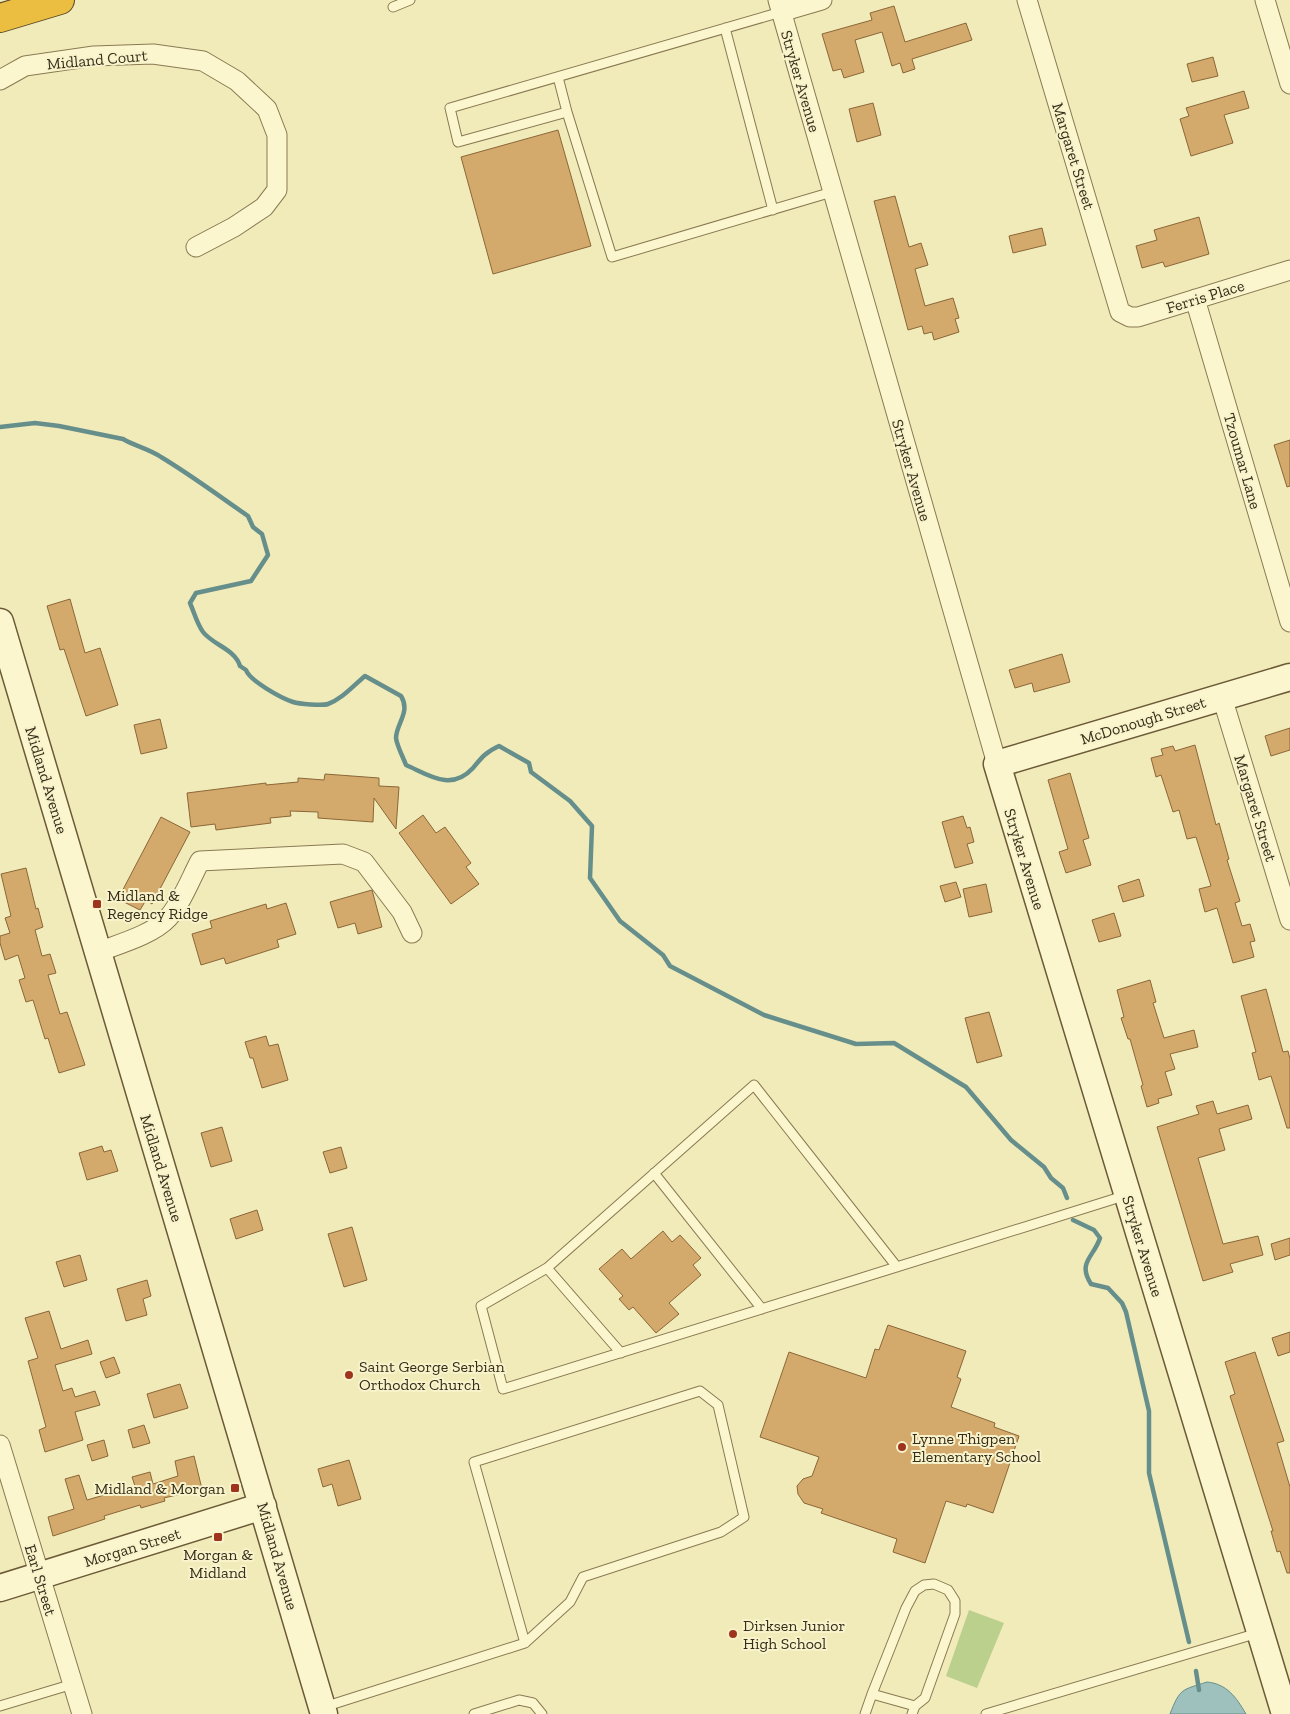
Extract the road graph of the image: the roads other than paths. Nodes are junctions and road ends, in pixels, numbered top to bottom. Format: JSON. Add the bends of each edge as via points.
{"nodes":[{"id":1,"x":60,"y":0,"type":"edge"},
{"id":2,"x":410,"y":0,"type":"edge"},
{"id":3,"x":822,"y":0,"type":"edge"},
{"id":4,"x":1027,"y":0,"type":"edge"},
{"id":5,"x":1266,"y":0,"type":"edge"},
{"id":6,"x":779,"y":6,"type":"edge"},
{"id":7,"x":393,"y":7,"type":"dead end"},
{"id":8,"x":0,"y":18,"type":"edge"},
{"id":9,"x":725,"y":28,"type":"junction"},
{"id":10,"x":558,"y":77,"type":"junction"},
{"id":11,"x":0,"y":80,"type":"edge"},
{"id":12,"x":1290,"y":84,"type":"edge"},
{"id":13,"x":567,"y":112,"type":"junction"},
{"id":14,"x":832,"y":192,"type":"junction"},
{"id":15,"x":773,"y":210,"type":"junction"},
{"id":16,"x":196,"y":247,"type":"dead end"},
{"id":17,"x":1290,"y":270,"type":"edge"},
{"id":18,"x":1195,"y":299,"type":"junction"},
{"id":19,"x":1120,"y":312,"type":"joint"},
{"id":20,"x":0,"y":622,"type":"edge"},
{"id":21,"x":1290,"y":622,"type":"edge"},
{"id":22,"x":1290,"y":677,"type":"edge"},
{"id":23,"x":1222,"y":696,"type":"junction"},
{"id":24,"x":997,"y":764,"type":"junction"},
{"id":25,"x":1290,"y":920,"type":"edge"},
{"id":26,"x":412,"y":933,"type":"dead end"},
{"id":27,"x":98,"y":952,"type":"junction"},
{"id":28,"x":654,"y":1173,"type":"junction"},
{"id":29,"x":1128,"y":1195,"type":"junction"},
{"id":30,"x":898,"y":1267,"type":"junction"},
{"id":31,"x":547,"y":1268,"type":"junction"},
{"id":32,"x":762,"y":1309,"type":"junction"},
{"id":33,"x":621,"y":1352,"type":"junction"},
{"id":34,"x":0,"y":1445,"type":"edge"},
{"id":35,"x":263,"y":1506,"type":"junction"},
{"id":36,"x":40,"y":1576,"type":"junction"},
{"id":37,"x":0,"y":1588,"type":"edge"},
{"id":38,"x":1260,"y":1632,"type":"junction"},
{"id":39,"x":525,"y":1643,"type":"junction"},
{"id":40,"x":1283,"y":1683,"type":"edge"},
{"id":41,"x":73,"y":1684,"type":"junction"},
{"id":42,"x":872,"y":1694,"type":"junction"},
{"id":43,"x":0,"y":1706,"type":"edge"},
{"id":44,"x":914,"y":1710,"type":"edge"},
{"id":45,"x":323,"y":1711,"type":"edge"},
{"id":46,"x":82,"y":1714,"type":"edge"},
{"id":47,"x":474,"y":1714,"type":"edge"},
{"id":48,"x":542,"y":1714,"type":"edge"},
{"id":49,"x":865,"y":1714,"type":"edge"},
{"id":50,"x":986,"y":1714,"type":"edge"},
{"id":51,"x":1284,"y":1714,"type":"edge"}],
"edges":[{"from":1,"to":8,"type":"highway"},
{"from":2,"to":7,"type":"lane"},
{"from":3,"to":6,"type":"street"},
{"from":4,"to":19,"type":"street","name":"Margaret Street"},
{"from":5,"to":12,"type":"street"},
{"from":6,"to":9,"type":"lane"},
{"from":6,"to":14,"type":"street","name":"Stryker Avenue"},
{"from":9,"to":10,"type":"lane"},
{"from":9,"to":15,"type":"lane"},
{"from":10,"to":13,"type":"lane"},
{"from":10,"to":13,"type":"lane","via":[[450,108],[458,142]]},
{"from":11,"to":16,"type":"street","name":"Midland Court","via":[[24,66],[94,56],[153,54],[203,61],[237,81],[267,109],[278,135],[277,190],[264,207]]},
{"from":13,"to":15,"type":"lane","via":[[612,257]]},
{"from":14,"to":15,"type":"lane"},
{"from":14,"to":24,"type":"street","name":"Stryker Avenue"},
{"from":17,"to":18,"type":"street","name":"Ferris Place"},
{"from":18,"to":19,"type":"street","name":"Ferris Place","via":[[1138,317]]},
{"from":18,"to":21,"type":"street","name":"Tzoumar Lane"},
{"from":20,"to":27,"type":"street","name":"Midland Avenue"},
{"from":22,"to":23,"type":"street","name":"McDonough Street"},
{"from":23,"to":24,"type":"street","name":"McDonough Street"},
{"from":23,"to":25,"type":"street","name":"Margaret Street"},
{"from":24,"to":29,"type":"street","name":"Stryker Avenue"},
{"from":26,"to":27,"type":"street","via":[[402,912],[364,862],[344,854],[233,859],[200,861],[176,908],[166,920],[137,938]]},
{"from":27,"to":35,"type":"street","name":"Midland Avenue"},
{"from":28,"to":30,"type":"lane","via":[[754,1085]]},
{"from":28,"to":31,"type":"lane"},
{"from":28,"to":32,"type":"lane"},
{"from":29,"to":30,"type":"lane"},
{"from":29,"to":38,"type":"street","name":"Stryker Avenue"},
{"from":30,"to":32,"type":"lane"},
{"from":31,"to":33,"type":"lane"},
{"from":31,"to":33,"type":"lane","via":[[480,1306],[503,1389]]},
{"from":32,"to":33,"type":"lane"},
{"from":34,"to":36,"type":"street","name":"Earl Street"},
{"from":35,"to":36,"type":"street","name":"Morgan Street"},
{"from":35,"to":45,"type":"street","name":"Midland Avenue"},
{"from":36,"to":37,"type":"street","name":"Morgan Street"},
{"from":36,"to":41,"type":"street","name":"Earl Street"},
{"from":38,"to":40,"type":"street","name":"Stryker Avenue"},
{"from":38,"to":50,"type":"lane"},
{"from":39,"to":39,"type":"lane","via":[[474,1462],[700,1391],[718,1405],[744,1517],[721,1532],[583,1577],[570,1602]]},
{"from":39,"to":45,"type":"lane"},
{"from":40,"to":51,"type":"street","name":"Stryker Avenue"},
{"from":41,"to":43,"type":"lane"},
{"from":41,"to":46,"type":"street","name":"Earl Street"},
{"from":42,"to":44,"type":"lane"},
{"from":42,"to":44,"type":"lane","via":[[915,1591],[924,1585],[934,1584],[948,1590],[956,1602],[955,1614],[925,1698]]},
{"from":42,"to":49,"type":"lane"},
{"from":47,"to":48,"type":"lane","via":[[518,1700],[533,1703]]}]}
